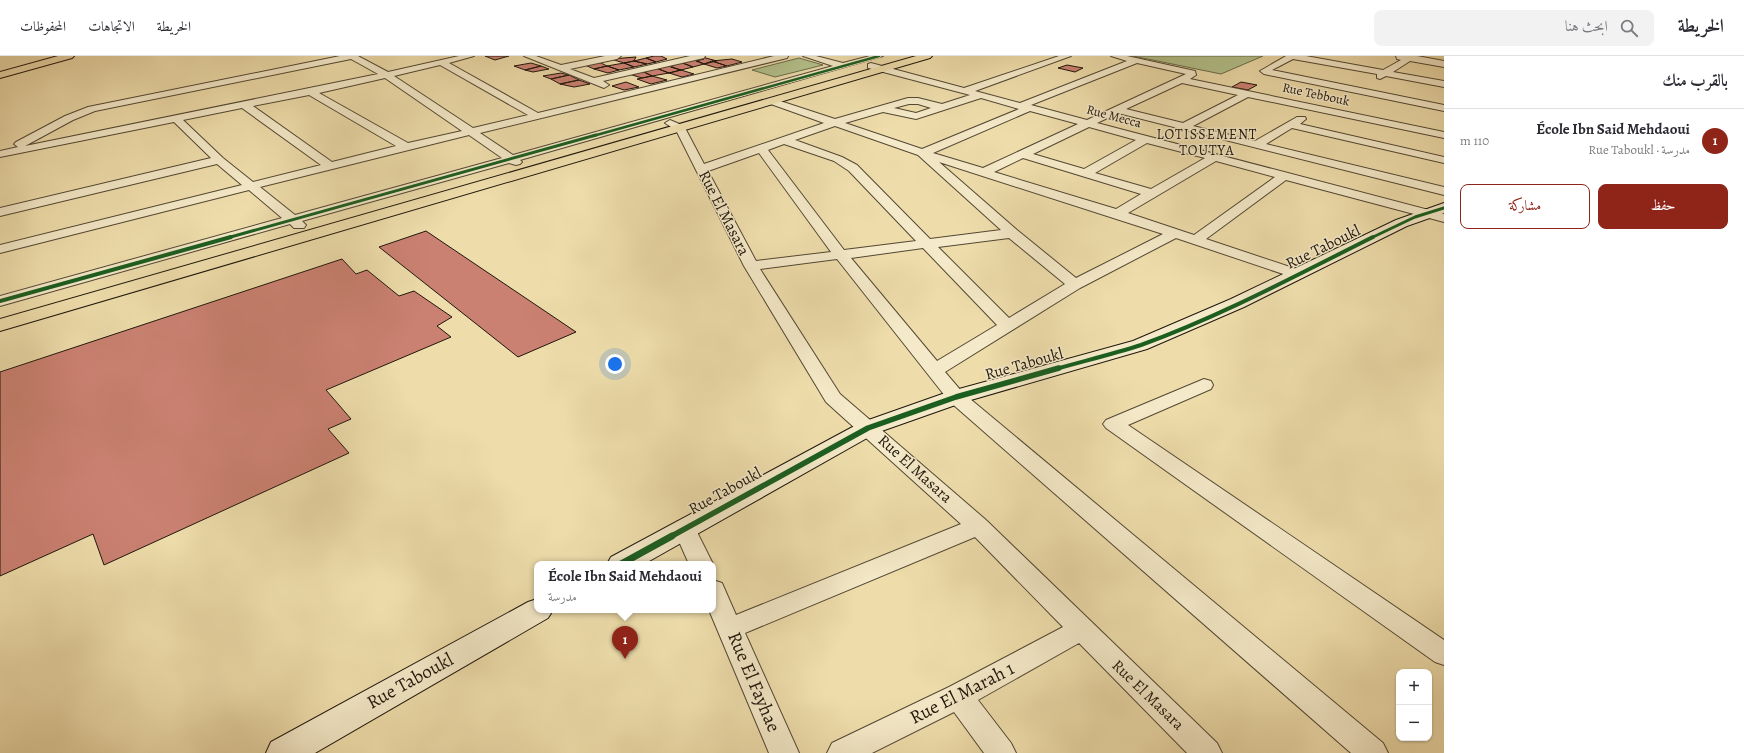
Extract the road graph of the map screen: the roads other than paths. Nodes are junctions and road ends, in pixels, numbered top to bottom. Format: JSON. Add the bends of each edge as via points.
{"nodes":[{"id":1,"x":49,"y":56,"type":"edge"},
{"id":2,"x":69,"y":56,"type":"edge"},
{"id":3,"x":353,"y":56,"type":"edge"},
{"id":4,"x":470,"y":56,"type":"edge"},
{"id":5,"x":528,"y":56,"type":"edge"},
{"id":6,"x":595,"y":56,"type":"edge"},
{"id":7,"x":617,"y":56,"type":"edge"},
{"id":8,"x":701,"y":56,"type":"edge"},
{"id":9,"x":784,"y":56,"type":"edge"},
{"id":10,"x":807,"y":56,"type":"edge"},
{"id":11,"x":906,"y":56,"type":"edge"},
{"id":12,"x":927,"y":56,"type":"edge"},
{"id":13,"x":1066,"y":56,"type":"edge"},
{"id":14,"x":1115,"y":56,"type":"edge"},
{"id":15,"x":1292,"y":56,"type":"edge"},
{"id":16,"x":1397,"y":56,"type":"edge"},
{"id":17,"x":1411,"y":57,"type":"edge"},
{"id":18,"x":740,"y":58,"type":"dead end"},
{"id":19,"x":603,"y":59,"type":"junction"},
{"id":20,"x":1135,"y":60,"type":"junction"},
{"id":21,"x":440,"y":62,"type":"junction"},
{"id":22,"x":755,"y":63,"type":"junction"},
{"id":23,"x":1444,"y":64,"type":"edge"},
{"id":24,"x":842,"y":66,"type":"junction"},
{"id":25,"x":872,"y":67,"type":"edge"},
{"id":26,"x":561,"y":68,"type":"junction"},
{"id":27,"x":0,"y":69,"type":"edge"},
{"id":28,"x":1385,"y":73,"type":"junction"},
{"id":29,"x":385,"y":74,"type":"junction"},
{"id":30,"x":0,"y":75,"type":"edge"},
{"id":31,"x":1184,"y":75,"type":"junction"},
{"id":32,"x":593,"y":81,"type":"junction"},
{"id":33,"x":1444,"y":84,"type":"edge"},
{"id":34,"x":1354,"y":90,"type":"junction"},
{"id":35,"x":964,"y":91,"type":"junction"},
{"id":36,"x":310,"y":92,"type":"junction"},
{"id":37,"x":1248,"y":93,"type":"junction"},
{"id":38,"x":630,"y":94,"type":"junction"},
{"id":39,"x":981,"y":95,"type":"junction"},
{"id":40,"x":771,"y":101,"type":"junction"},
{"id":41,"x":244,"y":105,"type":"junction"},
{"id":42,"x":1024,"y":107,"type":"junction"},
{"id":43,"x":943,"y":108,"type":"junction"},
{"id":44,"x":1444,"y":108,"type":"edge"},
{"id":45,"x":884,"y":109,"type":"junction"},
{"id":46,"x":1319,"y":109,"type":"junction"},
{"id":47,"x":1117,"y":110,"type":"junction"},
{"id":48,"x":537,"y":116,"type":"junction"},
{"id":49,"x":176,"y":119,"type":"junction"},
{"id":50,"x":836,"y":122,"type":"junction"},
{"id":51,"x":1088,"y":124,"type":"junction"},
{"id":52,"x":1291,"y":125,"type":"junction"},
{"id":53,"x":675,"y":126,"type":"junction"},
{"id":54,"x":1185,"y":126,"type":"junction"},
{"id":55,"x":469,"y":131,"type":"junction"},
{"id":56,"x":1444,"y":135,"type":"edge"},
{"id":57,"x":1145,"y":139,"type":"junction"},
{"id":58,"x":786,"y":141,"type":"junction"},
{"id":59,"x":1258,"y":144,"type":"junction"},
{"id":60,"x":406,"y":147,"type":"junction"},
{"id":61,"x":762,"y":149,"type":"junction"},
{"id":62,"x":922,"y":153,"type":"junction"},
{"id":63,"x":1,"y":154,"type":"edge"},
{"id":64,"x":1022,"y":154,"type":"junction"},
{"id":65,"x":1215,"y":157,"type":"junction"},
{"id":66,"x":509,"y":158,"type":"junction"},
{"id":67,"x":219,"y":160,"type":"junction"},
{"id":68,"x":1444,"y":160,"type":"edge"},
{"id":69,"x":330,"y":166,"type":"junction"},
{"id":70,"x":522,"y":166,"type":"junction"},
{"id":71,"x":702,"y":169,"type":"junction"},
{"id":72,"x":984,"y":172,"type":"junction"},
{"id":73,"x":1086,"y":173,"type":"junction"},
{"id":74,"x":1284,"y":176,"type":"junction"},
{"id":75,"x":252,"y":186,"type":"junction"},
{"id":76,"x":1444,"y":191,"type":"edge"},
{"id":77,"x":1153,"y":194,"type":"junction"},
{"id":78,"x":1444,"y":208,"type":"edge"},
{"id":79,"x":0,"y":212,"type":"edge"},
{"id":80,"x":1425,"y":213,"type":"junction"},
{"id":81,"x":1118,"y":214,"type":"junction"},
{"id":82,"x":1444,"y":218,"type":"edge"},
{"id":83,"x":291,"y":220,"type":"junction"},
{"id":84,"x":303,"y":228,"type":"junction"},
{"id":85,"x":1012,"y":233,"type":"junction"},
{"id":86,"x":1174,"y":233,"type":"junction"},
{"id":87,"x":1196,"y":240,"type":"junction"},
{"id":88,"x":926,"y":243,"type":"junction"},
{"id":89,"x":0,"y":250,"type":"edge"},
{"id":90,"x":840,"y":254,"type":"junction"},
{"id":91,"x":751,"y":266,"type":"junction"},
{"id":92,"x":1297,"y":274,"type":"junction"},
{"id":93,"x":1075,"y":285,"type":"junction"},
{"id":94,"x":0,"y":301,"type":"edge"},
{"id":95,"x":0,"y":314,"type":"edge"},
{"id":96,"x":0,"y":325,"type":"edge"},
{"id":97,"x":1007,"y":326,"type":"junction"},
{"id":98,"x":935,"y":370,"type":"junction"},
{"id":99,"x":1204,"y":385,"type":"dead end"},
{"id":100,"x":956,"y":397,"type":"junction"},
{"id":101,"x":868,"y":428,"type":"junction"},
{"id":102,"x":978,"y":526,"type":"junction"},
{"id":103,"x":684,"y":528,"type":"junction"},
{"id":104,"x":625,"y":561,"type":"edge"},
{"id":105,"x":700,"y":561,"type":"edge"},
{"id":106,"x":716,"y":596,"type":"edge"},
{"id":107,"x":534,"y":612,"type":"edge"},
{"id":108,"x":731,"y":628,"type":"junction"},
{"id":109,"x":1081,"y":630,"type":"junction"},
{"id":110,"x":1444,"y":654,"type":"edge"},
{"id":111,"x":959,"y":696,"type":"junction"},
{"id":112,"x":294,"y":750,"type":"edge"},
{"id":113,"x":784,"y":753,"type":"edge"},
{"id":114,"x":842,"y":753,"type":"edge"},
{"id":115,"x":1001,"y":753,"type":"edge"},
{"id":116,"x":1207,"y":753,"type":"edge"},
{"id":117,"x":1373,"y":753,"type":"edge"}],
"edges":[{"from":1,"to":27,"type":"main road"},
{"from":2,"to":30,"type":"main road"},
{"from":3,"to":29,"type":"street"},
{"from":3,"to":63,"type":"street","via":[[92,109],[69,118]]},
{"from":4,"to":21,"type":"street"},
{"from":5,"to":26,"type":"street"},
{"from":6,"to":19,"type":"street"},
{"from":7,"to":19,"type":"street"},
{"from":8,"to":32,"type":"street"},
{"from":9,"to":22,"type":"street"},
{"from":10,"to":24,"type":"street","name":"Rue Mecca"},
{"from":11,"to":25,"type":"main road"},
{"from":12,"to":25,"type":"main road"},
{"from":13,"to":35,"type":"street"},
{"from":14,"to":20,"type":"street","name":"Rue Tebbouk"},
{"from":15,"to":28,"type":"street"},
{"from":15,"to":34,"type":"street","via":[[1264,70],[1268,73]]},
{"from":16,"to":17,"type":"street"},
{"from":17,"to":23,"type":"street"},
{"from":17,"to":28,"type":"street"},
{"from":18,"to":22,"type":"street"},
{"from":19,"to":26,"type":"street"},
{"from":20,"to":31,"type":"street","name":"Rue Tebbouk"},
{"from":20,"to":42,"type":"street"},
{"from":21,"to":29,"type":"street"},
{"from":21,"to":48,"type":"street"},
{"from":22,"to":38,"type":"street"},
{"from":24,"to":25,"type":"street"},
{"from":24,"to":25,"type":"street","name":"Rue Mecca"},
{"from":24,"to":66,"type":"street"},
{"from":25,"to":35,"type":"street","name":"Rue Mecca"},
{"from":25,"to":40,"type":"main road"},
{"from":25,"to":53,"type":"main road"},
{"from":26,"to":32,"type":"street"},
{"from":28,"to":33,"type":"street"},
{"from":28,"to":34,"type":"street"},
{"from":29,"to":36,"type":"street"},
{"from":29,"to":55,"type":"street"},
{"from":31,"to":37,"type":"street","name":"Rue Tebbouk"},
{"from":31,"to":47,"type":"street"},
{"from":32,"to":38,"type":"street"},
{"from":34,"to":44,"type":"street"},
{"from":35,"to":39,"type":"street","name":"Rue Mecca"},
{"from":36,"to":41,"type":"street"},
{"from":36,"to":60,"type":"street"},
{"from":37,"to":46,"type":"street","name":"Rue Tebbouk"},
{"from":37,"to":54,"type":"street"},
{"from":38,"to":48,"type":"street"},
{"from":39,"to":42,"type":"street","name":"Rue Mecca"},
{"from":39,"to":43,"type":"street"},
{"from":40,"to":50,"type":"street"},
{"from":40,"to":53,"type":"main road"},
{"from":41,"to":49,"type":"street"},
{"from":41,"to":69,"type":"street"},
{"from":42,"to":51,"type":"street","name":"Rue Mecca"},
{"from":42,"to":62,"type":"street"},
{"from":43,"to":45,"type":"street","via":[[913,116]]},
{"from":43,"to":45,"type":"street","via":[[911,101]]},
{"from":45,"to":50,"type":"street"},
{"from":46,"to":52,"type":"street"},
{"from":46,"to":56,"type":"street","name":"Rue Tebbouk"},
{"from":47,"to":51,"type":"street"},
{"from":47,"to":54,"type":"street"},
{"from":48,"to":55,"type":"street"},
{"from":49,"to":63,"type":"street"},
{"from":49,"to":67,"type":"street"},
{"from":50,"to":58,"type":"street"},
{"from":50,"to":62,"type":"street"},
{"from":51,"to":57,"type":"street","name":"Rue Mecca"},
{"from":51,"to":64,"type":"street"},
{"from":52,"to":59,"type":"street"},
{"from":52,"to":68,"type":"street"},
{"from":53,"to":70,"type":"main road"},
{"from":53,"to":71,"type":"street","name":"Rue El Masara"},
{"from":53,"to":96,"type":"main road"},
{"from":54,"to":59,"type":"street"},
{"from":55,"to":60,"type":"street"},
{"from":55,"to":66,"type":"street"},
{"from":57,"to":65,"type":"street","name":"Rue Mecca"},
{"from":57,"to":73,"type":"street"},
{"from":58,"to":61,"type":"street"},
{"from":58,"to":88,"type":"street","via":[[847,163]]},
{"from":59,"to":76,"type":"street"},
{"from":60,"to":69,"type":"street"},
{"from":61,"to":71,"type":"street"},
{"from":61,"to":90,"type":"street"},
{"from":62,"to":72,"type":"street"},
{"from":62,"to":85,"type":"street"},
{"from":64,"to":72,"type":"street"},
{"from":64,"to":73,"type":"street"},
{"from":65,"to":74,"type":"street","name":"Rue Mecca"},
{"from":65,"to":77,"type":"street"},
{"from":66,"to":70,"type":"street"},
{"from":66,"to":83,"type":"street"},
{"from":67,"to":75,"type":"street"},
{"from":67,"to":79,"type":"street"},
{"from":69,"to":75,"type":"street"},
{"from":70,"to":84,"type":"main road"},
{"from":71,"to":91,"type":"street","name":"Rue El Masara"},
{"from":72,"to":81,"type":"street"},
{"from":73,"to":77,"type":"street"},
{"from":74,"to":80,"type":"street","name":"Rue Mecca"},
{"from":74,"to":87,"type":"street"},
{"from":75,"to":83,"type":"street"},
{"from":75,"to":89,"type":"street"},
{"from":77,"to":81,"type":"street"},
{"from":78,"to":80,"type":"street","name":"Rue Taboukl"},
{"from":80,"to":82,"type":"street","name":"Rue Mecca"},
{"from":80,"to":92,"type":"street","name":"Rue Taboukl"},
{"from":81,"to":86,"type":"street"},
{"from":83,"to":84,"type":"street"},
{"from":83,"to":94,"type":"street"},
{"from":84,"to":95,"type":"main road"},
{"from":85,"to":88,"type":"street"},
{"from":85,"to":93,"type":"street"},
{"from":86,"to":87,"type":"street"},
{"from":86,"to":93,"type":"street"},
{"from":87,"to":92,"type":"street"},
{"from":88,"to":90,"type":"street"},
{"from":88,"to":97,"type":"street"},
{"from":90,"to":91,"type":"street"},
{"from":90,"to":98,"type":"street"},
{"from":91,"to":101,"type":"street","name":"Rue El Masara","via":[[825,387],[833,398]]},
{"from":92,"to":100,"type":"street","name":"Rue Taboukl","via":[[1196,322],[1140,345]]},
{"from":93,"to":97,"type":"street"},
{"from":97,"to":98,"type":"street"},
{"from":98,"to":100,"type":"street"},
{"from":99,"to":110,"type":"street","via":[[1113,424]]},
{"from":100,"to":101,"type":"street","name":"Rue Taboukl"},
{"from":100,"to":117,"type":"street"},
{"from":101,"to":102,"type":"street","name":"Rue El Masara"},
{"from":101,"to":103,"type":"street","name":"Rue Taboukl"},
{"from":102,"to":108,"type":"street"},
{"from":102,"to":109,"type":"street","name":"Rue El Masara"},
{"from":103,"to":104,"type":"street","name":"Rue Taboukl"},
{"from":103,"to":105,"type":"street"},
{"from":106,"to":108,"type":"street","name":"Rue El Fayhae"},
{"from":107,"to":112,"type":"street","name":"Rue Taboukl"},
{"from":108,"to":113,"type":"street","name":"Rue El Fayhae"},
{"from":109,"to":111,"type":"street","name":"Rue El Marah 1"},
{"from":109,"to":116,"type":"street","name":"Rue El Masara"},
{"from":111,"to":114,"type":"street","name":"Rue El Marah 1"},
{"from":111,"to":115,"type":"street"}]}
